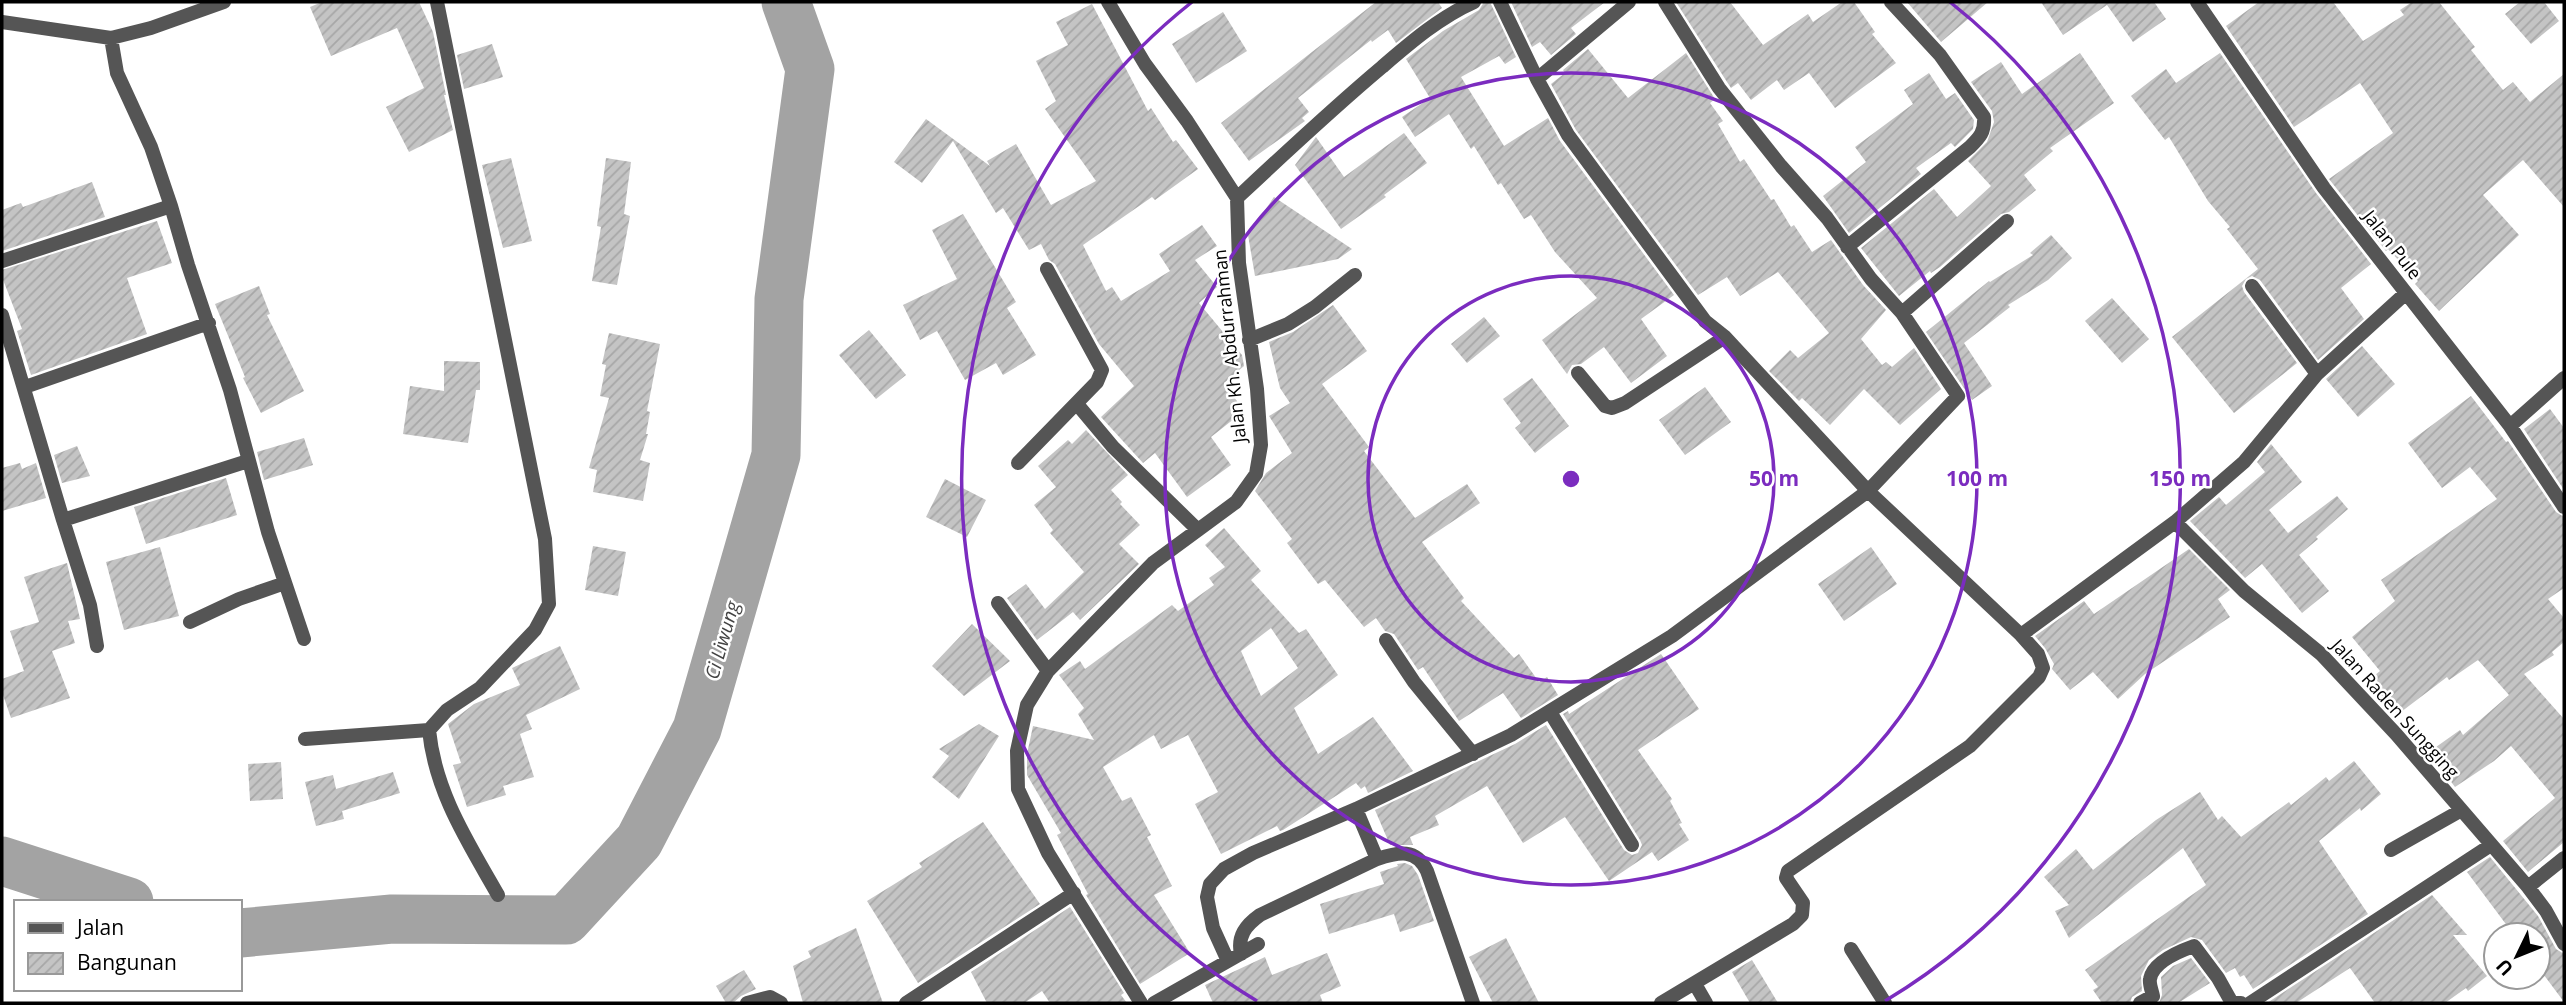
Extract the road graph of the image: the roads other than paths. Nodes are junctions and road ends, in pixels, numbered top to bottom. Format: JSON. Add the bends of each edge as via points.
{"nodes":[{"id":1,"x":224,"y":2,"type":"edge"},
{"id":2,"x":437,"y":2,"type":"edge"},
{"id":3,"x":1108,"y":2,"type":"edge"},
{"id":4,"x":1500,"y":2,"type":"edge"},
{"id":5,"x":1629,"y":2,"type":"edge"},
{"id":6,"x":1665,"y":2,"type":"edge"},
{"id":7,"x":1891,"y":2,"type":"edge"},
{"id":8,"x":2197,"y":2,"type":"edge"},
{"id":9,"x":1463,"y":4,"type":"edge"},
{"id":10,"x":2,"y":22,"type":"edge"},
{"id":11,"x":111,"y":38,"type":"junction"},
{"id":12,"x":1537,"y":79,"type":"junction"},
{"id":13,"x":1237,"y":198,"type":"junction"},
{"id":14,"x":172,"y":206,"type":"junction"},
{"id":15,"x":2007,"y":221,"type":"dead end"},
{"id":16,"x":1847,"y":247,"type":"junction"},
{"id":17,"x":2,"y":261,"type":"edge"},
{"id":18,"x":1047,"y":269,"type":"dead end"},
{"id":19,"x":1355,"y":275,"type":"dead end"},
{"id":20,"x":2252,"y":286,"type":"dead end"},
{"id":21,"x":2406,"y":293,"type":"junction"},
{"id":22,"x":1902,"y":313,"type":"junction"},
{"id":23,"x":2,"y":315,"type":"edge"},
{"id":24,"x":209,"y":323,"type":"junction"},
{"id":25,"x":1726,"y":337,"type":"junction"},
{"id":26,"x":1249,"y":340,"type":"junction"},
{"id":27,"x":1578,"y":373,"type":"dead end"},
{"id":28,"x":2317,"y":374,"type":"junction"},
{"id":29,"x":2564,"y":378,"type":"edge"},
{"id":30,"x":25,"y":387,"type":"junction"},
{"id":31,"x":1077,"y":404,"type":"junction"},
{"id":32,"x":2510,"y":426,"type":"junction"},
{"id":33,"x":248,"y":461,"type":"junction"},
{"id":34,"x":1018,"y":463,"type":"dead end"},
{"id":35,"x":1868,"y":491,"type":"junction"},
{"id":36,"x":2564,"y":507,"type":"edge"},
{"id":37,"x":63,"y":520,"type":"junction"},
{"id":38,"x":2175,"y":522,"type":"junction"},
{"id":39,"x":1198,"y":530,"type":"junction"},
{"id":40,"x":285,"y":583,"type":"junction"},
{"id":41,"x":998,"y":603,"type":"dead end"},
{"id":42,"x":190,"y":622,"type":"dead end"},
{"id":43,"x":2021,"y":635,"type":"junction"},
{"id":44,"x":304,"y":639,"type":"dead end"},
{"id":45,"x":1386,"y":640,"type":"dead end"},
{"id":46,"x":97,"y":646,"type":"dead end"},
{"id":47,"x":1048,"y":671,"type":"junction"},
{"id":48,"x":1550,"y":712,"type":"junction"},
{"id":49,"x":429,"y":730,"type":"junction"},
{"id":50,"x":304,"y":739,"type":"dead end"},
{"id":51,"x":1473,"y":754,"type":"junction"},
{"id":52,"x":1356,"y":809,"type":"junction"},
{"id":53,"x":2460,"y":811,"type":"junction"},
{"id":54,"x":1632,"y":845,"type":"dead end"},
{"id":55,"x":2491,"y":845,"type":"junction"},
{"id":56,"x":2391,"y":850,"type":"dead end"},
{"id":57,"x":2564,"y":858,"type":"edge"},
{"id":58,"x":1377,"y":859,"type":"junction"},
{"id":59,"x":2528,"y":887,"type":"junction"},
{"id":60,"x":1074,"y":893,"type":"junction"},
{"id":61,"x":498,"y":895,"type":"dead end"},
{"id":62,"x":2564,"y":943,"type":"edge"},
{"id":63,"x":1258,"y":944,"type":"dead end"},
{"id":64,"x":1851,"y":949,"type":"dead end"},
{"id":65,"x":1234,"y":957,"type":"junction"},
{"id":66,"x":1695,"y":984,"type":"junction"},
{"id":67,"x":747,"y":1003,"type":"edge"},
{"id":68,"x":781,"y":1003,"type":"edge"},
{"id":69,"x":906,"y":1003,"type":"edge"},
{"id":70,"x":1141,"y":1003,"type":"edge"},
{"id":71,"x":1154,"y":1003,"type":"edge"},
{"id":72,"x":1473,"y":1003,"type":"edge"},
{"id":73,"x":1661,"y":1003,"type":"edge"},
{"id":74,"x":1706,"y":1003,"type":"edge"},
{"id":75,"x":1885,"y":1003,"type":"edge"},
{"id":76,"x":2140,"y":1003,"type":"edge"},
{"id":77,"x":2241,"y":1003,"type":"edge"},
{"id":78,"x":2250,"y":1003,"type":"edge"}],
"edges":[{"from":1,"to":11,"type":"street"},
{"from":2,"to":49,"type":"street","via":[[545,539],[549,604],[535,630],[506,663]]},
{"from":3,"to":13,"type":"street"},
{"from":4,"to":12,"type":"street"},
{"from":5,"to":12,"type":"street"},
{"from":6,"to":16,"type":"street","via":[[1719,88]]},
{"from":7,"to":16,"type":"street","via":[[1940,55],[1984,117],[1985,129],[1970,147]]},
{"from":8,"to":21,"type":"street","name":"Jalan Pule","via":[[2324,188]]},
{"from":9,"to":13,"type":"street","via":[[1395,55]]},
{"from":10,"to":11,"type":"street"},
{"from":11,"to":14,"type":"street","via":[[117,72]]},
{"from":12,"to":25,"type":"street","via":[[1567,135],[1600,182],[1705,321]]},
{"from":13,"to":26,"type":"street","name":"Jalan Kh. Abdurrahman","via":[[1238,262]]},
{"from":14,"to":17,"type":"street"},
{"from":14,"to":24,"type":"street"},
{"from":15,"to":22,"type":"street"},
{"from":16,"to":22,"type":"street"},
{"from":18,"to":31,"type":"street","via":[[1102,370]]},
{"from":19,"to":26,"type":"street","via":[[1288,324]]},
{"from":20,"to":28,"type":"street"},
{"from":21,"to":28,"type":"street"},
{"from":21,"to":32,"type":"street","name":"Jalan Pule"},
{"from":22,"to":35,"type":"street","via":[[1958,396]]},
{"from":23,"to":30,"type":"street"},
{"from":24,"to":30,"type":"street"},
{"from":24,"to":33,"type":"street"},
{"from":25,"to":27,"type":"street","via":[[1612,408],[1605,406]]},
{"from":25,"to":35,"type":"street"},
{"from":26,"to":39,"type":"street","name":"Jalan Kh. Abdurrahman","via":[[1261,445],[1256,474],[1236,502]]},
{"from":28,"to":38,"type":"street","via":[[2244,463]]},
{"from":29,"to":32,"type":"street"},
{"from":30,"to":37,"type":"street"},
{"from":31,"to":34,"type":"street"},
{"from":31,"to":39,"type":"street","via":[[1113,447]]},
{"from":32,"to":36,"type":"street","name":"Jalan Pule"},
{"from":33,"to":37,"type":"street"},
{"from":33,"to":40,"type":"street"},
{"from":35,"to":43,"type":"street"},
{"from":35,"to":48,"type":"street","via":[[1672,636]]},
{"from":37,"to":46,"type":"street","via":[[90,605]]},
{"from":38,"to":43,"type":"street"},
{"from":38,"to":53,"type":"street","name":"Jalan Raden Sungging","via":[[2244,591],[2321,654]]},
{"from":39,"to":47,"type":"street","name":"Jalan Kh. Abdurrahman","via":[[1153,563]]},
{"from":40,"to":42,"type":"street"},
{"from":40,"to":44,"type":"street"},
{"from":41,"to":47,"type":"street"},
{"from":43,"to":66,"type":"street","via":[[2038,654],[2043,668],[2039,677],[1970,746],[1788,870],[1786,878],[1803,902],[1802,915]]},
{"from":45,"to":51,"type":"street"},
{"from":47,"to":60,"type":"street","name":"Jalan Kh. Abdurrahman","via":[[1027,705],[1017,751],[1018,789]]},
{"from":48,"to":51,"type":"street"},
{"from":48,"to":54,"type":"street"},
{"from":49,"to":50,"type":"street"},
{"from":49,"to":61,"type":"street","via":[[431,757],[446,801]]},
{"from":51,"to":52,"type":"street"},
{"from":52,"to":58,"type":"street"},
{"from":52,"to":65,"type":"street","via":[[1253,853],[1216,876],[1207,897],[1213,928]]},
{"from":53,"to":55,"type":"street","name":"Jalan Raden Sungging"},
{"from":53,"to":56,"type":"street"},
{"from":55,"to":59,"type":"street","name":"Jalan Raden Sungging"},
{"from":55,"to":78,"type":"street"},
{"from":57,"to":59,"type":"street"},
{"from":58,"to":65,"type":"street","via":[[1260,915],[1241,935]]},
{"from":58,"to":72,"type":"street","via":[[1405,854],[1422,862]]},
{"from":59,"to":62,"type":"street","name":"Jalan Raden Sungging"},
{"from":60,"to":69,"type":"street"},
{"from":60,"to":70,"type":"street","name":"Jalan Kh. Abdurrahman"},
{"from":63,"to":65,"type":"street"},
{"from":64,"to":75,"type":"street"},
{"from":65,"to":71,"type":"street"},
{"from":66,"to":73,"type":"street"},
{"from":66,"to":74,"type":"street"},
{"from":67,"to":68,"type":"street","via":[[770,997]]},
{"from":76,"to":77,"type":"street","via":[[2153,996],[2150,979],[2157,966],[2194,946],[2232,1003]]}]}
